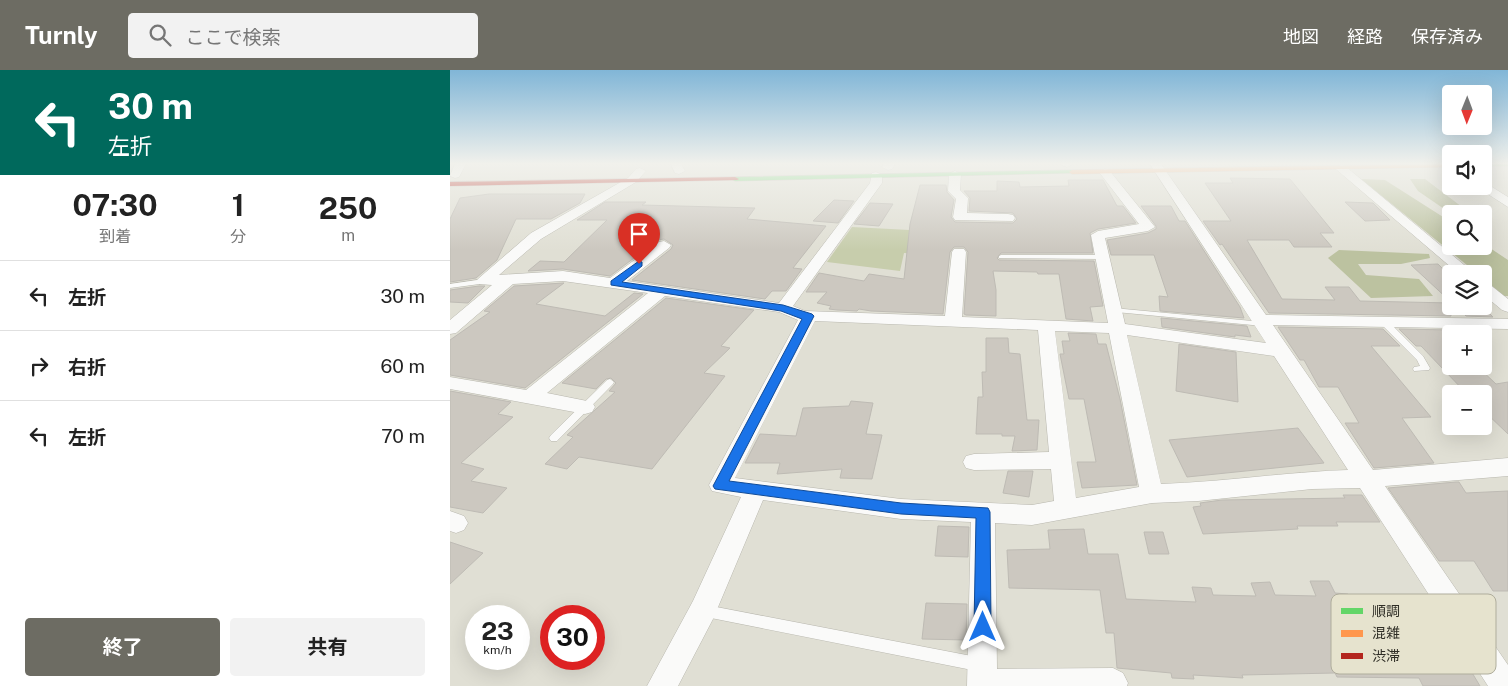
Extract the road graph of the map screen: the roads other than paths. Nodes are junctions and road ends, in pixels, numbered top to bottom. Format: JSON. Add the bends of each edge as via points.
{"nodes":[{"id":1,"x":608,"y":193,"type":"edge"},
{"id":2,"x":869,"y":193,"type":"edge"},
{"id":3,"x":957,"y":193,"type":"edge"},
{"id":4,"x":1121,"y":193,"type":"edge"},
{"id":5,"x":1175,"y":193,"type":"edge"},
{"id":6,"x":1371,"y":193,"type":"edge"},
{"id":7,"x":1494,"y":193,"type":"edge"},
{"id":8,"x":991,"y":202,"type":"dead end"},
{"id":9,"x":1508,"y":203,"type":"edge"},
{"id":10,"x":991,"y":218,"type":"junction"},
{"id":11,"x":1008,"y":218,"type":"dead end"},
{"id":12,"x":664,"y":244,"type":"dead end"},
{"id":13,"x":959,"y":252,"type":"dead end"},
{"id":14,"x":1000,"y":257,"type":"dead end"},
{"id":15,"x":1102,"y":257,"type":"junction"},
{"id":16,"x":1457,"y":265,"type":"edge"},
{"id":17,"x":510,"y":279,"type":"junction"},
{"id":18,"x":484,"y":281,"type":"junction"},
{"id":19,"x":614,"y":283,"type":"junction"},
{"id":20,"x":450,"y":286,"type":"edge"},
{"id":21,"x":662,"y":290,"type":"junction"},
{"id":22,"x":1492,"y":294,"type":"edge"},
{"id":23,"x":1508,"y":307,"type":"edge"},
{"id":24,"x":783,"y":308,"type":"junction"},
{"id":25,"x":809,"y":316,"type":"junction"},
{"id":26,"x":1116,"y":319,"type":"junction"},
{"id":27,"x":953,"y":321,"type":"junction"},
{"id":28,"x":1262,"y":322,"type":"junction"},
{"id":29,"x":1384,"y":322,"type":"junction"},
{"id":30,"x":1508,"y":324,"type":"edge"},
{"id":31,"x":1046,"y":325,"type":"junction"},
{"id":32,"x":450,"y":329,"type":"edge"},
{"id":33,"x":1281,"y":351,"type":"junction"},
{"id":34,"x":1417,"y":369,"type":"dead end"},
{"id":35,"x":610,"y":382,"type":"dead end"},
{"id":36,"x":450,"y":383,"type":"edge"},
{"id":37,"x":530,"y":397,"type":"junction"},
{"id":38,"x":585,"y":407,"type":"junction"},
{"id":39,"x":554,"y":438,"type":"dead end"},
{"id":40,"x":1061,"y":460,"type":"junction"},
{"id":41,"x":974,"y":462,"type":"dead end"},
{"id":42,"x":1508,"y":467,"type":"edge"},
{"id":43,"x":1366,"y":479,"type":"junction"},
{"id":44,"x":756,"y":490,"type":"junction"},
{"id":45,"x":1152,"y":494,"type":"junction"},
{"id":46,"x":1066,"y":509,"type":"junction"},
{"id":47,"x":983,"y":512,"type":"junction"},
{"id":48,"x":1443,"y":594,"type":"edge"},
{"id":49,"x":703,"y":610,"type":"junction"},
{"id":50,"x":1496,"y":673,"type":"edge"},
{"id":51,"x":982,"y":678,"type":"edge"},
{"id":52,"x":1113,"y":683,"type":"dead end"},
{"id":53,"x":662,"y":686,"type":"edge"},
{"id":54,"x":1505,"y":686,"type":"edge"}],
"edges":[{"from":1,"to":18,"type":"street","via":[[536,236]]},
{"from":2,"to":24,"type":"street"},
{"from":3,"to":10,"type":"street","via":[[962,198],[960,217]]},
{"from":4,"to":15,"type":"street","via":[[1148,227],[1098,236]]},
{"from":5,"to":28,"type":"street"},
{"from":6,"to":16,"type":"street"},
{"from":7,"to":9,"type":"street"},
{"from":8,"to":10,"type":"street"},
{"from":10,"to":11,"type":"street"},
{"from":12,"to":19,"type":"street"},
{"from":13,"to":27,"type":"street"},
{"from":14,"to":15,"type":"lane"},
{"from":15,"to":26,"type":"street"},
{"from":17,"to":18,"type":"street"},
{"from":17,"to":19,"type":"street","via":[[563,276]]},
{"from":17,"to":32,"type":"street"},
{"from":18,"to":20,"type":"lane"},
{"from":19,"to":21,"type":"street"},
{"from":21,"to":24,"type":"street"},
{"from":21,"to":37,"type":"street"},
{"from":22,"to":23,"type":"street"},
{"from":24,"to":25,"type":"street"},
{"from":25,"to":27,"type":"street"},
{"from":25,"to":44,"type":"street","via":[[720,486]]},
{"from":26,"to":28,"type":"lane"},
{"from":26,"to":31,"type":"street"},
{"from":26,"to":33,"type":"street"},
{"from":26,"to":45,"type":"street"},
{"from":27,"to":31,"type":"street"},
{"from":28,"to":29,"type":"street"},
{"from":28,"to":33,"type":"street"},
{"from":29,"to":30,"type":"street"},
{"from":29,"to":34,"type":"lane","via":[[1426,368]]},
{"from":31,"to":40,"type":"street"},
{"from":33,"to":43,"type":"street"},
{"from":35,"to":38,"type":"lane"},
{"from":36,"to":37,"type":"street"},
{"from":37,"to":38,"type":"street"},
{"from":38,"to":39,"type":"lane"},
{"from":40,"to":41,"type":"street"},
{"from":40,"to":46,"type":"street"},
{"from":42,"to":43,"type":"street"},
{"from":43,"to":45,"type":"street","via":[[1312,480]]},
{"from":43,"to":48,"type":"street"},
{"from":44,"to":47,"type":"street","via":[[901,508]]},
{"from":44,"to":49,"type":"street"},
{"from":45,"to":46,"type":"street"},
{"from":46,"to":47,"type":"street","via":[[1032,515]]},
{"from":47,"to":51,"type":"street"},
{"from":49,"to":51,"type":"lane"},
{"from":49,"to":53,"type":"street"},
{"from":50,"to":54,"type":"street"},
{"from":51,"to":52,"type":"street"}]}
